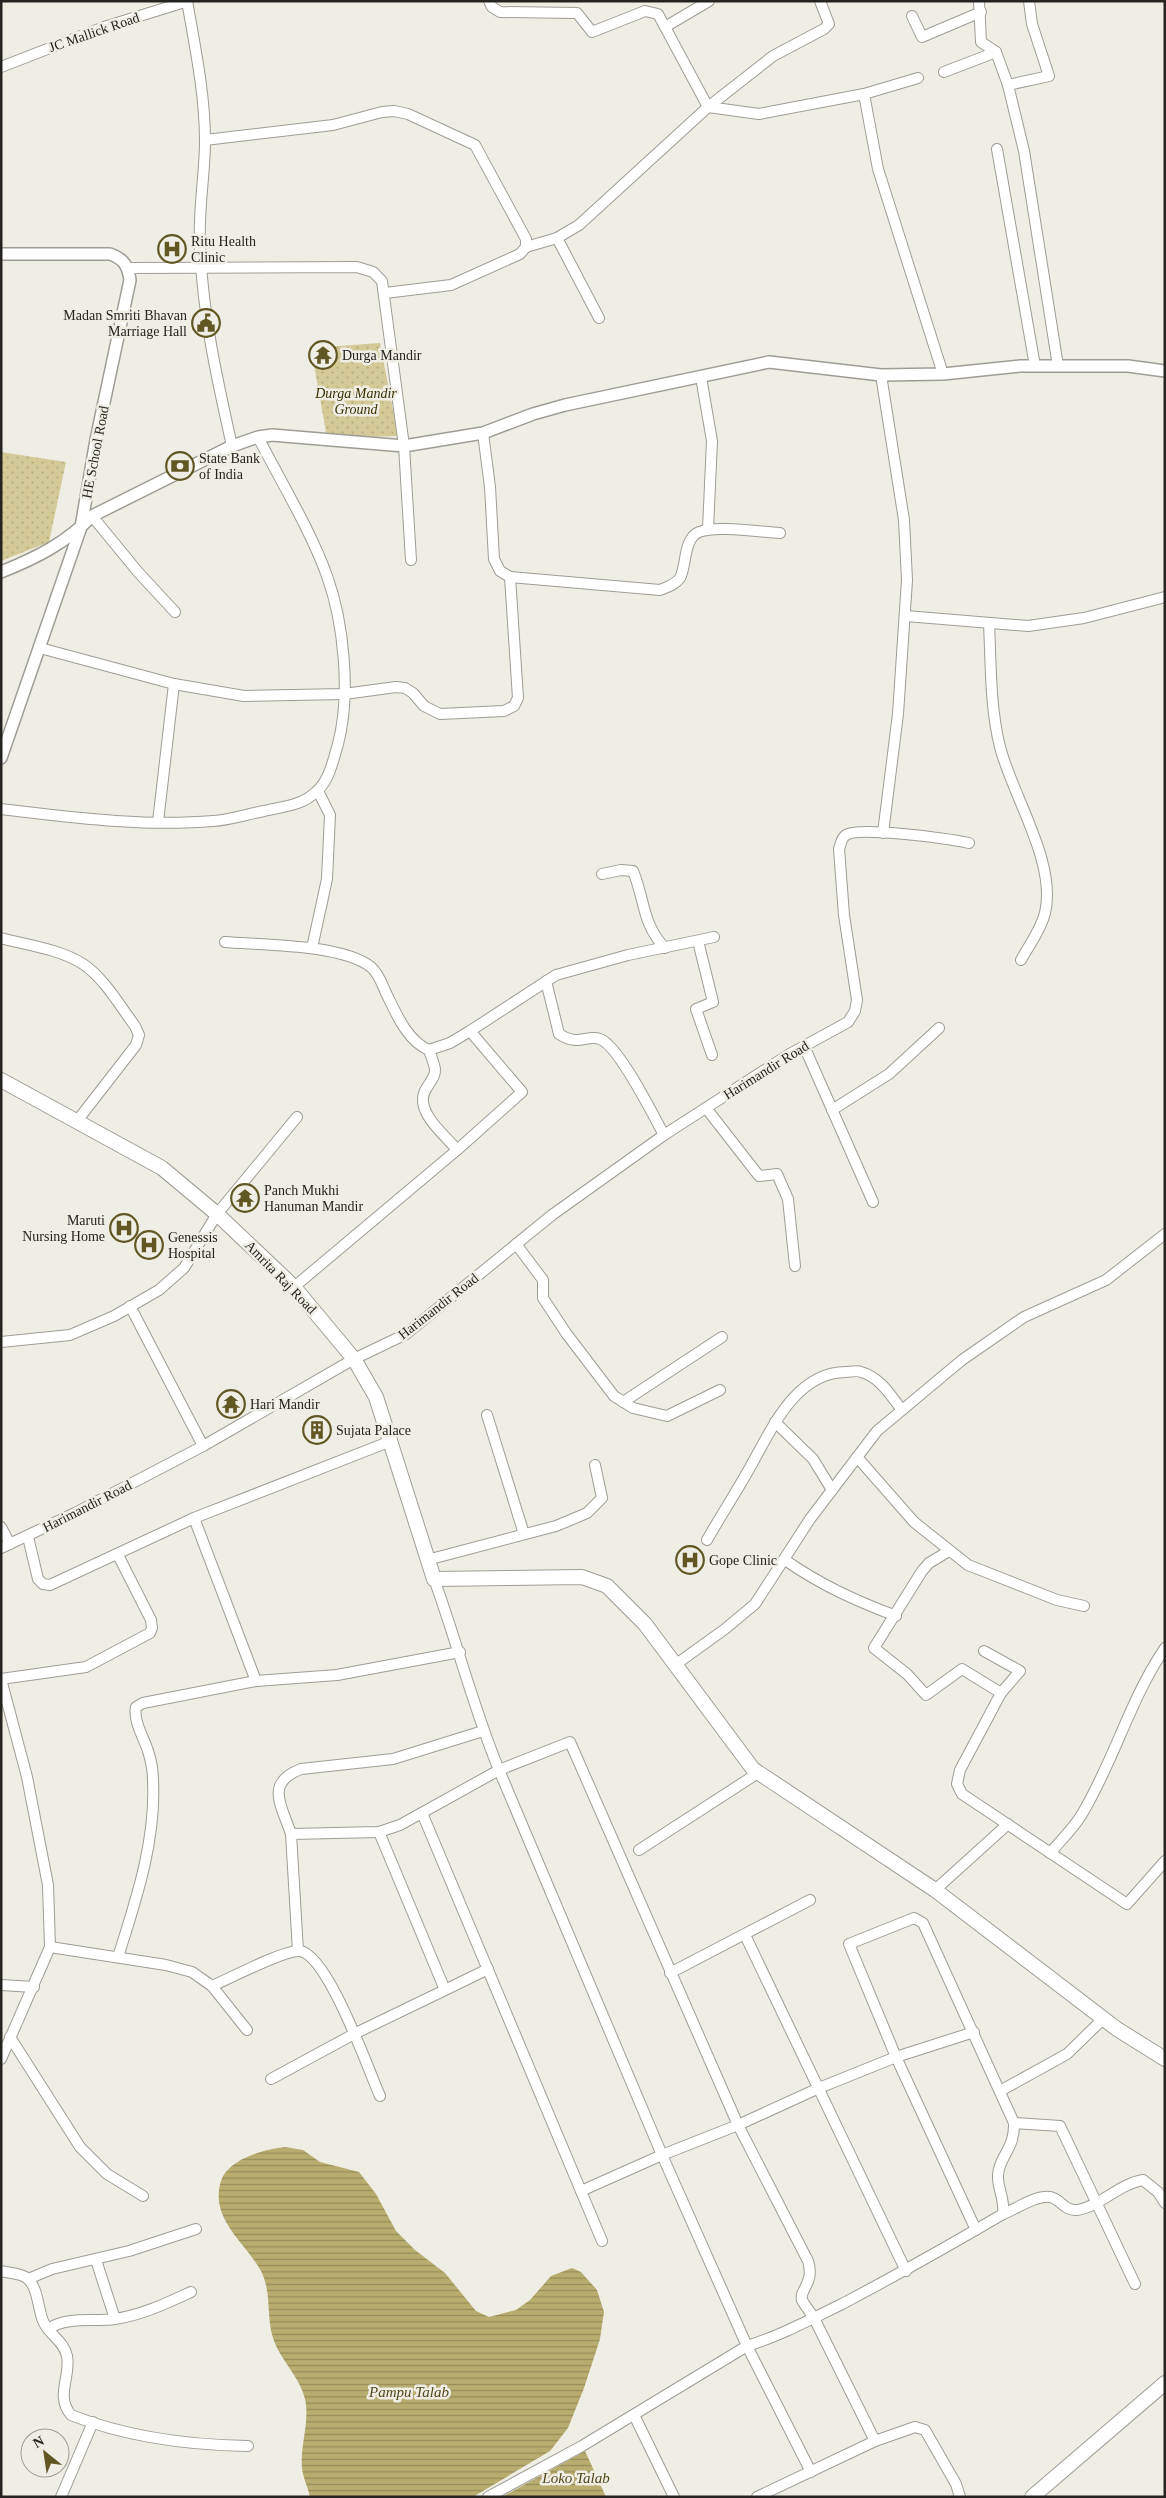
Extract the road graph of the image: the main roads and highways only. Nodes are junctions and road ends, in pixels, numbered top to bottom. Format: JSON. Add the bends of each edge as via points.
{"nodes":[{"id":1,"x":2,"y":1083,"type":"edge"},
{"id":2,"x":1165,"y":2059,"type":"edge"},
{"id":3,"x":1165,"y":2383,"type":"edge"},
{"id":4,"x":1032,"y":2497,"type":"edge"}],
"edges":[{"from":1,"to":2,"type":"main road","name":"Amrita Raj Road","via":[[162,1168],[217,1214],[294,1287],[354,1359],[376,1397],[434,1579],[582,1577],[598,1581],[636,1613],[743,1758],[758,1773],[935,1890],[1131,2039]]},
{"from":3,"to":4,"type":"main road"}]}
